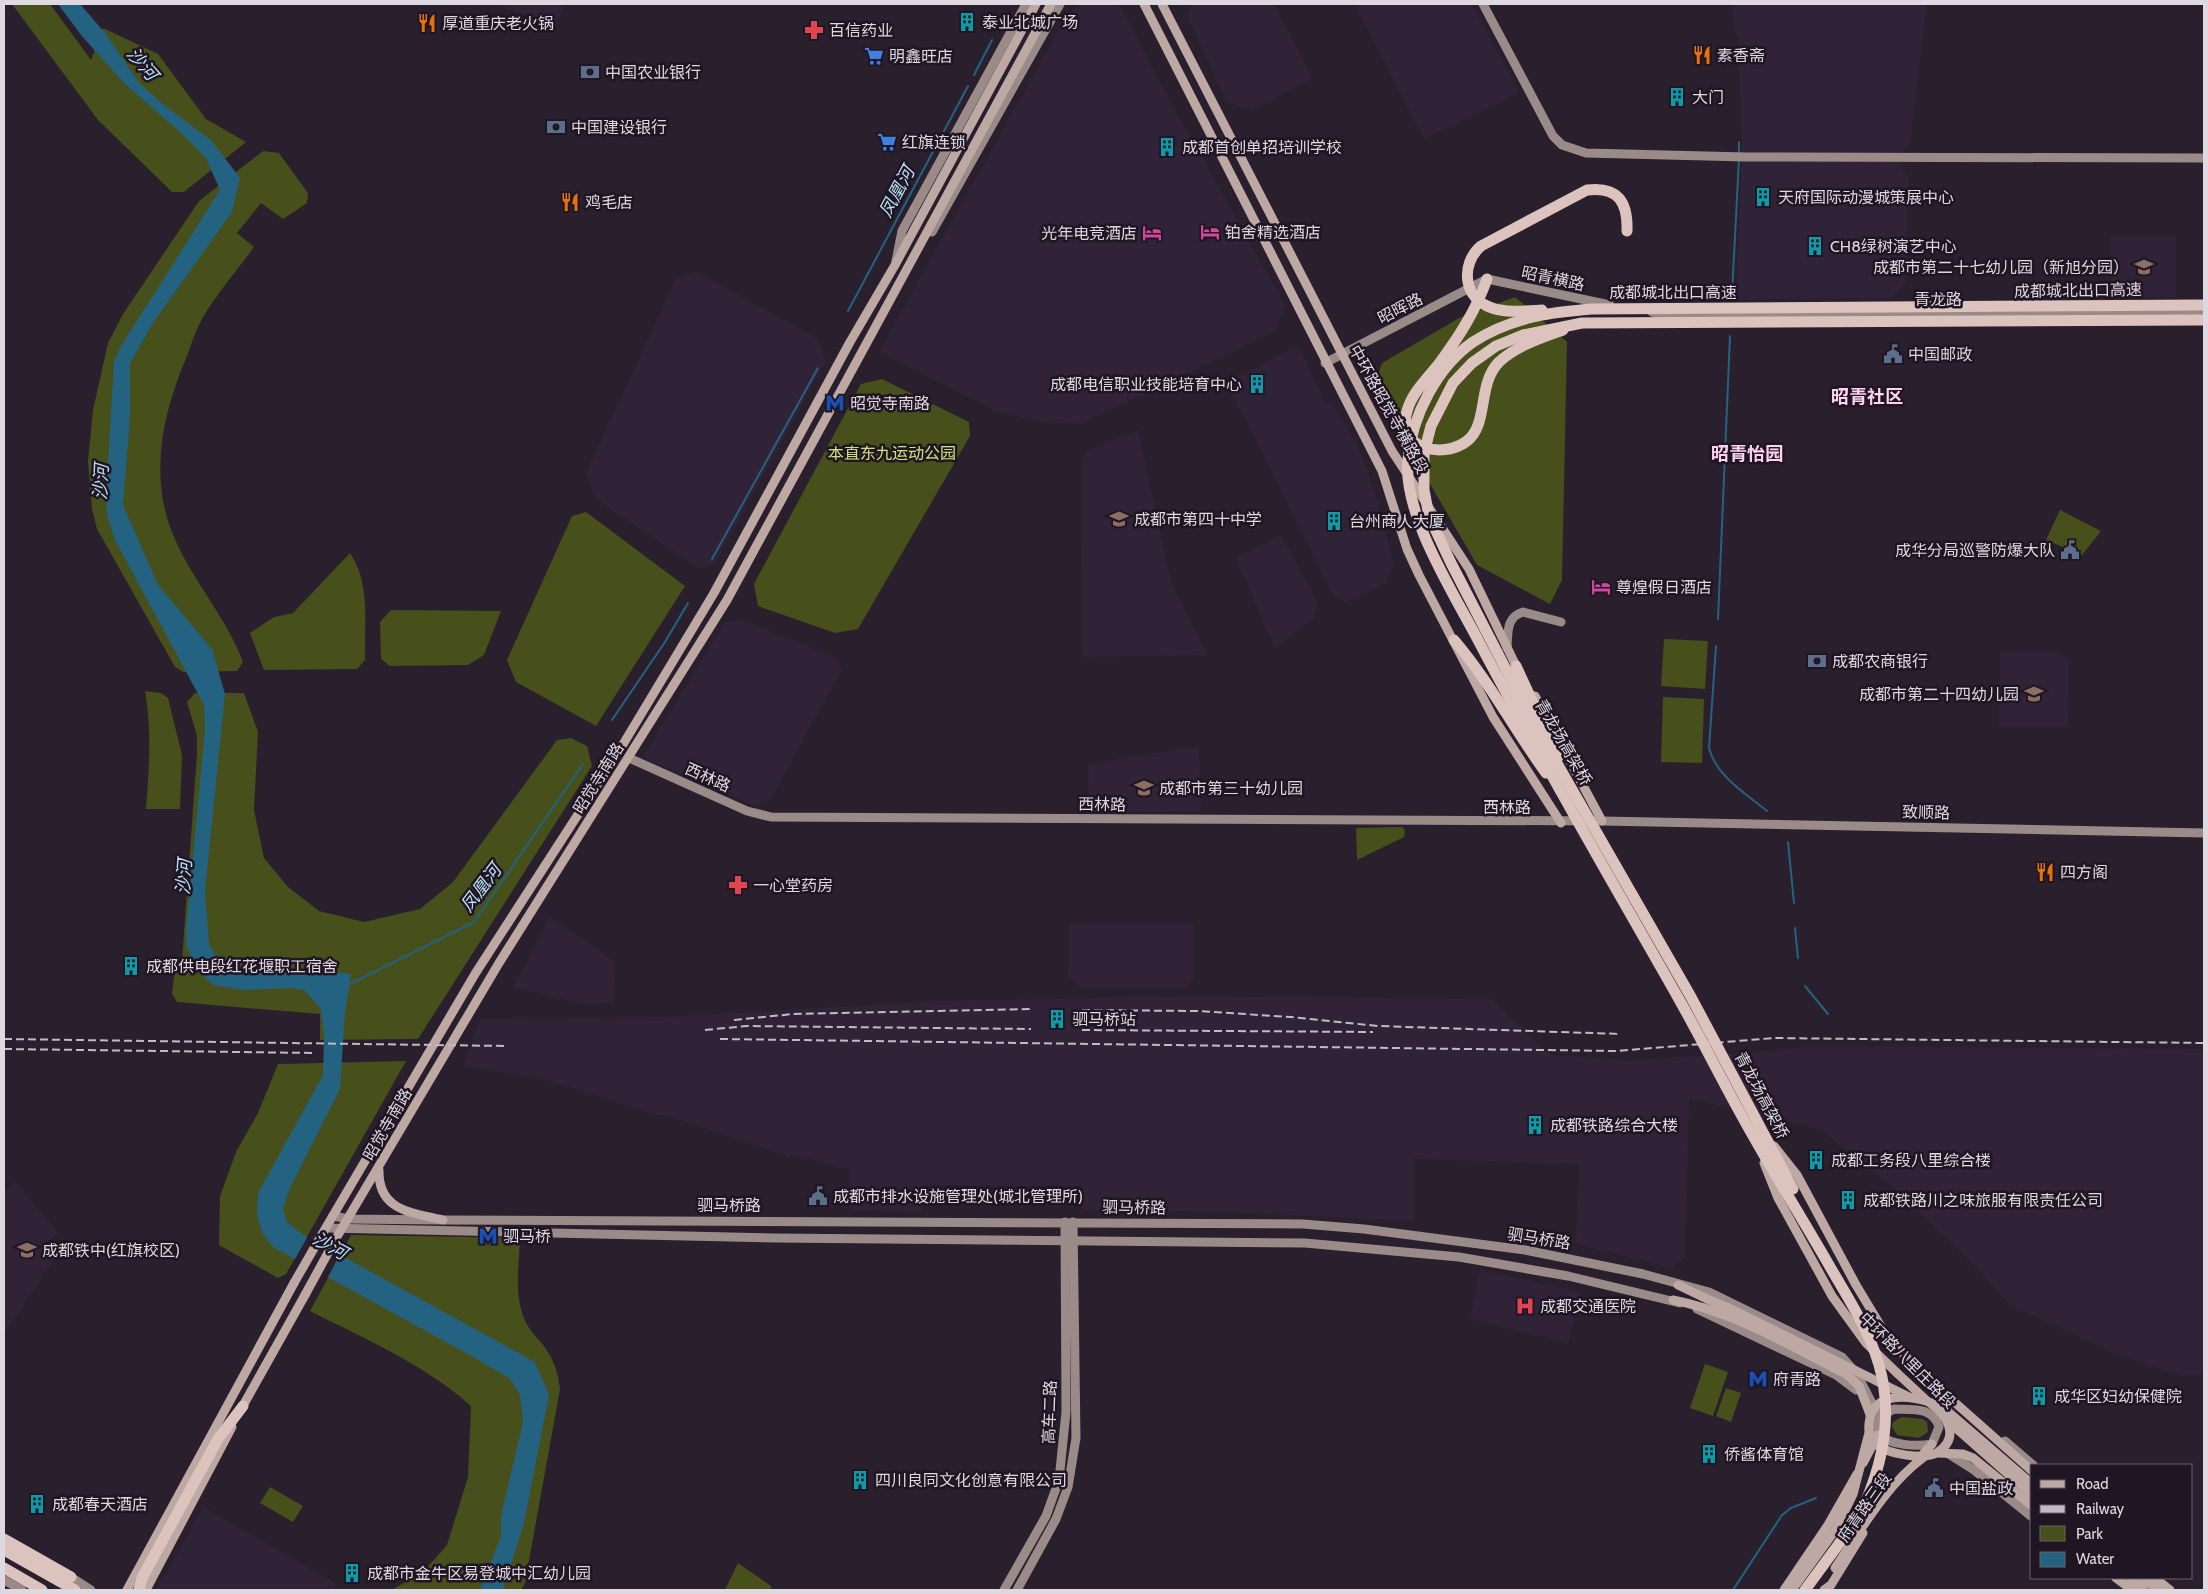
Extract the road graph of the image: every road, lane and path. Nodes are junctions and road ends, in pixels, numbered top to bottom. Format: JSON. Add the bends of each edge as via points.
{"nodes":[{"id":1,"x":1026,"y":4,"type":"edge"},
{"id":2,"x":1036,"y":4,"type":"edge"},
{"id":3,"x":1051,"y":4,"type":"edge"},
{"id":4,"x":1060,"y":4,"type":"edge"},
{"id":5,"x":1144,"y":4,"type":"edge"},
{"id":6,"x":1162,"y":4,"type":"edge"},
{"id":7,"x":1483,"y":4,"type":"edge"},
{"id":8,"x":2204,"y":158,"type":"edge"},
{"id":9,"x":1627,"y":231,"type":"dead end"},
{"id":10,"x":895,"y":265,"type":"junction"},
{"id":11,"x":905,"y":271,"type":"junction"},
{"id":12,"x":1488,"y":279,"type":"junction"},
{"id":13,"x":2204,"y":305,"type":"edge"},
{"id":14,"x":1591,"y":309,"type":"junction"},
{"id":15,"x":2204,"y":312,"type":"edge"},
{"id":16,"x":1671,"y":316,"type":"joint"},
{"id":17,"x":2204,"y":320,"type":"edge"},
{"id":18,"x":1582,"y":323,"type":"junction"},
{"id":19,"x":1341,"y":355,"type":"junction"},
{"id":20,"x":1325,"y":362,"type":"junction"},
{"id":21,"x":1560,"y":622,"type":"dead end"},
{"id":22,"x":1479,"y":630,"type":"junction"},
{"id":23,"x":1454,"y":640,"type":"junction"},
{"id":24,"x":1507,"y":648,"type":"junction"},
{"id":25,"x":1516,"y":666,"type":"junction"},
{"id":26,"x":629,"y":758,"type":"junction"},
{"id":27,"x":1575,"y":805,"type":"junction"},
{"id":28,"x":1602,"y":822,"type":"junction"},
{"id":29,"x":1648,"y":822,"type":"joint"},
{"id":30,"x":1561,"y":823,"type":"junction"},
{"id":31,"x":2204,"y":833,"type":"edge"},
{"id":32,"x":1766,"y":1135,"type":"junction"},
{"id":33,"x":1756,"y":1142,"type":"junction"},
{"id":34,"x":378,"y":1168,"type":"junction"},
{"id":35,"x":333,"y":1216,"type":"junction"},
{"id":36,"x":349,"y":1219,"type":"junction"},
{"id":37,"x":443,"y":1220,"type":"junction"},
{"id":38,"x":1069,"y":1222,"type":"junction"},
{"id":39,"x":326,"y":1228,"type":"junction"},
{"id":40,"x":342,"y":1230,"type":"junction"},
{"id":41,"x":1065,"y":1240,"type":"junction"},
{"id":42,"x":1074,"y":1241,"type":"junction"},
{"id":43,"x":1678,"y":1285,"type":"junction"},
{"id":44,"x":1673,"y":1300,"type":"junction"},
{"id":45,"x":1705,"y":1302,"type":"junction"},
{"id":46,"x":1911,"y":1398,"type":"junction"},
{"id":47,"x":243,"y":1406,"type":"junction"},
{"id":48,"x":1928,"y":1407,"type":"junction"},
{"id":49,"x":1876,"y":1423,"type":"junction"},
{"id":50,"x":1869,"y":1433,"type":"junction"},
{"id":51,"x":1932,"y":1444,"type":"junction"},
{"id":52,"x":1938,"y":1453,"type":"junction"},
{"id":53,"x":1924,"y":1456,"type":"junction"},
{"id":54,"x":2032,"y":1464,"type":"edge"},
{"id":55,"x":2030,"y":1469,"type":"edge"},
{"id":56,"x":2030,"y":1482,"type":"edge"},
{"id":57,"x":2030,"y":1493,"type":"edge"},
{"id":58,"x":2030,"y":1504,"type":"edge"},
{"id":59,"x":2030,"y":1515,"type":"edge"},
{"id":60,"x":4,"y":1532,"type":"edge"},
{"id":61,"x":4,"y":1539,"type":"edge"},
{"id":62,"x":4,"y":1550,"type":"edge"},
{"id":63,"x":4,"y":1568,"type":"edge"},
{"id":64,"x":71,"y":1577,"type":"junction"},
{"id":65,"x":2117,"y":1579,"type":"edge"},
{"id":66,"x":2131,"y":1579,"type":"edge"},
{"id":67,"x":2144,"y":1579,"type":"edge"},
{"id":68,"x":2156,"y":1579,"type":"edge"},
{"id":69,"x":2161,"y":1579,"type":"edge"},
{"id":70,"x":4,"y":1580,"type":"edge"},
{"id":71,"x":2169,"y":1589,"type":"edge"},
{"id":72,"x":22,"y":1590,"type":"edge"},
{"id":73,"x":42,"y":1590,"type":"edge"},
{"id":74,"x":76,"y":1590,"type":"edge"},
{"id":75,"x":91,"y":1590,"type":"edge"},
{"id":76,"x":127,"y":1590,"type":"edge"},
{"id":77,"x":138,"y":1590,"type":"edge"},
{"id":78,"x":146,"y":1590,"type":"edge"},
{"id":79,"x":1004,"y":1590,"type":"edge"},
{"id":80,"x":1017,"y":1590,"type":"edge"},
{"id":81,"x":1784,"y":1590,"type":"edge"},
{"id":82,"x":1792,"y":1590,"type":"edge"},
{"id":83,"x":1805,"y":1590,"type":"edge"},
{"id":84,"x":1814,"y":1590,"type":"edge"},
{"id":85,"x":1820,"y":1590,"type":"edge"},
{"id":86,"x":1824,"y":1590,"type":"edge"},
{"id":87,"x":2132,"y":1590,"type":"edge"},
{"id":88,"x":2144,"y":1590,"type":"edge"},
{"id":89,"x":2158,"y":1590,"type":"edge"}],
"edges":[{"from":1,"to":10,"type":"street","name":"昭觉寺南路","via":[[902,231]]},
{"from":2,"to":10,"type":"main road","name":"昭觉寺南路"},
{"from":3,"to":11,"type":"main road","name":"昭觉寺南路"},
{"from":4,"to":11,"type":"street","name":"昭觉寺南路","via":[[924,245]]},
{"from":5,"to":20,"type":"main road","name":"中环路昭觉寺横路段"},
{"from":6,"to":19,"type":"main road","name":"中环路昭觉寺横路段"},
{"from":7,"to":8,"type":"street","via":[[1546,125],[1562,145],[1586,153],[1746,157]]},
{"from":9,"to":14,"type":"highway","bridge":true,"via":[[1627,214],[1619,197],[1599,189],[1587,190],[1481,246],[1469,261],[1468,284],[1475,297],[1489,307],[1510,311]]},
{"from":10,"to":35,"type":"main road","name":"昭觉寺南路","via":[[714,593],[619,751],[475,974]]},
{"from":11,"to":26,"type":"main road","name":"昭觉寺南路","via":[[727,600]]},
{"from":12,"to":16,"type":"street","name":"昭青横路","via":[[1578,300]]},
{"from":12,"to":18,"type":"highway","bridge":true,"via":[[1463,332],[1410,401],[1405,423],[1414,443],[1429,449],[1450,449],[1467,441],[1473,434],[1486,381],[1498,364],[1516,349]]},
{"from":12,"to":19,"type":"street","name":"昭晖路"},
{"from":13,"to":14,"type":"highway","name":"成都城北出口高速","bridge":true},
{"from":14,"to":22,"type":"highway","name":"成都城北出口高速","bridge":true,"via":[[1536,316],[1499,328],[1473,342],[1455,358],[1422,405],[1408,461],[1410,490],[1419,525]]},
{"from":15,"to":16,"type":"street","name":"青龙路"},
{"from":17,"to":18,"type":"highway","name":"成都城北出口高速","bridge":true},
{"from":18,"to":22,"type":"highway","name":"成都城北出口高速","bridge":true,"via":[[1524,335],[1496,346],[1472,362],[1453,383],[1431,426],[1424,453],[1424,490],[1429,516]]},
{"from":19,"to":20,"type":"street","name":"昭晖路"},
{"from":19,"to":24,"type":"main road","name":"中环路昭觉寺横路段","via":[[1392,451],[1469,569]]},
{"from":20,"to":23,"type":"main road","name":"中环路昭觉寺横路段","via":[[1382,471],[1407,550]]},
{"from":21,"to":24,"type":"street","via":[[1523,612],[1518,614],[1510,622]]},
{"from":22,"to":27,"type":"highway","name":"青龙场高架桥","bridge":true,"via":[[1521,723]]},
{"from":23,"to":27,"type":"highway","bridge":true,"via":[[1480,671],[1512,725]]},
{"from":23,"to":30,"type":"main road","name":"中环路昭觉寺横路段","via":[[1493,717]]},
{"from":24,"to":25,"type":"main road","name":"中环路昭觉寺横路段"},
{"from":25,"to":27,"type":"highway","bridge":true},
{"from":25,"to":28,"type":"main road","name":"中环路昭觉寺横路段","via":[[1560,740]]},
{"from":26,"to":30,"type":"street","name":"西林路","via":[[747,811],[771,817]]},
{"from":26,"to":34,"type":"main road","name":"昭觉寺南路","via":[[499,963]]},
{"from":27,"to":32,"type":"highway","name":"青龙场高架桥","bridge":true,"via":[[1691,997]]},
{"from":27,"to":33,"type":"highway","name":"青龙场高架桥","bridge":true},
{"from":28,"to":29,"type":"street","name":"西林路"},
{"from":28,"to":30,"type":"street","name":"西林路"},
{"from":29,"to":31,"type":"street","name":"致顺路"},
{"from":32,"to":55,"type":"main road","name":"中环路八里庄路段","bridge":true,"via":[[1797,1175],[1885,1333],[1916,1368]]},
{"from":32,"to":84,"type":"highway","name":"青龙场高架桥","bridge":true,"via":[[1789,1183],[1880,1344],[1893,1402],[1890,1444],[1878,1490],[1863,1521]]},
{"from":33,"to":57,"type":"main road","name":"中环路八里庄路段","bridge":true,"via":[[1778,1198],[1846,1320],[1866,1344]]},
{"from":33,"to":83,"type":"highway","name":"青龙场高架桥","bridge":true,"via":[[1853,1306],[1875,1352],[1884,1391],[1882,1456],[1868,1497],[1858,1518]]},
{"from":34,"to":36,"type":"main road","name":"昭觉寺南路"},
{"from":34,"to":37,"type":"main road","via":[[381,1189],[393,1205]]},
{"from":35,"to":36,"type":"street","name":"驷马桥路"},
{"from":35,"to":39,"type":"main road","name":"昭觉寺南路"},
{"from":36,"to":37,"type":"street","name":"驷马桥路"},
{"from":36,"to":40,"type":"main road","name":"昭觉寺南路"},
{"from":37,"to":38,"type":"street","name":"驷马桥路"},
{"from":38,"to":41,"type":"street","name":"高车二路"},
{"from":38,"to":42,"type":"street","name":"高车二路"},
{"from":38,"to":43,"type":"street","name":"驷马桥路","via":[[1303,1224],[1364,1229],[1574,1258]]},
{"from":39,"to":40,"type":"street","name":"驷马桥路"},
{"from":39,"to":76,"type":"main road","name":"昭觉寺南路","bridge":true},
{"from":40,"to":41,"type":"street","name":"驷马桥路"},
{"from":40,"to":47,"type":"main road","name":"昭觉寺南路","bridge":true},
{"from":41,"to":42,"type":"street","name":"驷马桥路"},
{"from":41,"to":79,"type":"street","name":"高车二路","via":[[1066,1412],[1059,1480],[1046,1516]]},
{"from":42,"to":44,"type":"street","name":"驷马桥路","via":[[1363,1247],[1460,1257],[1568,1276]]},
{"from":42,"to":80,"type":"street","name":"高车二路","via":[[1076,1438],[1068,1487],[1056,1519]]},
{"from":43,"to":45,"type":"main road"},
{"from":43,"to":49,"type":"street","name":"驷马桥路","via":[[1709,1292],[1842,1357],[1857,1374]]},
{"from":44,"to":45,"type":"main road"},
{"from":44,"to":49,"type":"street","name":"驷马桥路","via":[[1845,1380],[1854,1386]]},
{"from":45,"to":46,"type":"main road","bridge":true,"via":[[1729,1308]]},
{"from":45,"to":49,"type":"main road","via":[[1846,1374],[1859,1386]]},
{"from":46,"to":48,"type":"main road","bridge":true},
{"from":46,"to":49,"type":"main road","bridge":true,"via":[[1887,1399],[1875,1405]]},
{"from":47,"to":77,"type":"highway","via":[[218,1439]]},
{"from":47,"to":78,"type":"main road","name":"昭觉寺南路"},
{"from":48,"to":49,"type":"street","via":[[1894,1409]]},
{"from":48,"to":51,"type":"street","via":[[1939,1427]]},
{"from":48,"to":52,"type":"main road","bridge":true,"via":[[1946,1417],[1949,1429],[1946,1445]]},
{"from":48,"to":54,"type":"street","via":[[1987,1426]]},
{"from":48,"to":56,"type":"main road","bridge":true,"via":[[1947,1411]]},
{"from":49,"to":50,"type":"main road","bridge":true},
{"from":49,"to":51,"type":"street","via":[[1894,1442]]},
{"from":49,"to":81,"type":"main road","name":"府青路三段","via":[[1828,1525]]},
{"from":50,"to":53,"type":"main road","bridge":true,"via":[[1875,1444],[1893,1453]]},
{"from":50,"to":82,"type":"main road","bridge":true,"via":[[1853,1494],[1836,1528]]},
{"from":51,"to":59,"type":"street","via":[[1974,1470]]},
{"from":51,"to":86,"type":"main road","name":"府青路三段","via":[[1891,1492],[1831,1585]]},
{"from":52,"to":53,"type":"main road","bridge":true},
{"from":52,"to":58,"type":"main road","bridge":true,"via":[[1963,1454],[1973,1458]]},
{"from":53,"to":85,"type":"main road","bridge":true,"via":[[1908,1468],[1892,1487]]},
{"from":60,"to":64,"type":"street"},
{"from":61,"to":64,"type":"highway"},
{"from":62,"to":74,"type":"highway"},
{"from":63,"to":73,"type":"highway"},
{"from":64,"to":75,"type":"street"},
{"from":65,"to":87,"type":"main road"},
{"from":66,"to":88,"type":"main road"},
{"from":67,"to":89,"type":"main road"},
{"from":68,"to":71,"type":"main road"},
{"from":69,"to":71,"type":"street"},
{"from":70,"to":72,"type":"street"}]}
